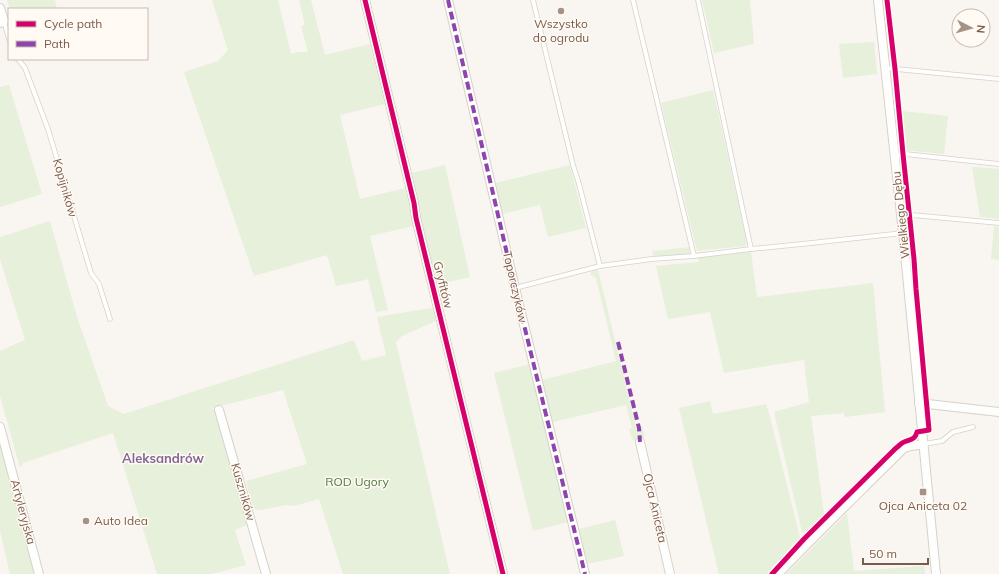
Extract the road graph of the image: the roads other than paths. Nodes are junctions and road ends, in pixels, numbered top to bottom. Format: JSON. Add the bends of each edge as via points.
{"nodes":[{"id":1,"x":365,"y":0,"type":"edge"},
{"id":2,"x":448,"y":0,"type":"edge"},
{"id":3,"x":533,"y":0,"type":"edge"},
{"id":4,"x":632,"y":0,"type":"edge"},
{"id":5,"x":698,"y":0,"type":"edge"},
{"id":6,"x":878,"y":0,"type":"edge"},
{"id":7,"x":0,"y":8,"type":"edge"},
{"id":8,"x":2,"y":22,"type":"edge"},
{"id":9,"x":8,"y":37,"type":"edge"},
{"id":10,"x":19,"y":60,"type":"edge"},
{"id":11,"x":885,"y":68,"type":"junction"},
{"id":12,"x":999,"y":79,"type":"edge"},
{"id":13,"x":894,"y":155,"type":"junction"},
{"id":14,"x":999,"y":164,"type":"edge"},
{"id":15,"x":901,"y":214,"type":"junction"},
{"id":16,"x":999,"y":223,"type":"edge"},
{"id":17,"x":903,"y":232,"type":"junction"},
{"id":18,"x":751,"y":249,"type":"junction"},
{"id":19,"x":694,"y":256,"type":"junction"},
{"id":20,"x":600,"y":266,"type":"junction"},
{"id":21,"x":515,"y":288,"type":"junction"},
{"id":22,"x":110,"y":318,"type":"dead end"},
{"id":23,"x":919,"y":403,"type":"junction"},
{"id":24,"x":219,"y":410,"type":"dead end"},
{"id":25,"x":999,"y":412,"type":"edge"},
{"id":26,"x":0,"y":427,"type":"edge"},
{"id":27,"x":973,"y":427,"type":"dead end"},
{"id":28,"x":640,"y":442,"type":"dead end"},
{"id":29,"x":924,"y":444,"type":"junction"},
{"id":30,"x":39,"y":574,"type":"edge"},
{"id":31,"x":266,"y":574,"type":"edge"},
{"id":32,"x":503,"y":574,"type":"edge"},
{"id":33,"x":585,"y":574,"type":"edge"},
{"id":34,"x":670,"y":574,"type":"edge"},
{"id":35,"x":778,"y":574,"type":"edge"},
{"id":36,"x":936,"y":574,"type":"edge"}],
"edges":[{"from":1,"to":32,"type":"street","name":"Gryfitów"},
{"from":2,"to":21,"type":"street","name":"Toporczyków"},
{"from":3,"to":20,"type":"lane"},
{"from":4,"to":19,"type":"lane"},
{"from":5,"to":18,"type":"lane"},
{"from":6,"to":11,"type":"street","name":"Wielkiego Dębu"},
{"from":7,"to":8,"type":"street"},
{"from":8,"to":9,"type":"lane"},
{"from":10,"to":22,"type":"lane","name":"Kopijników","via":[[25,68],[48,129],[91,273],[99,284]]},
{"from":11,"to":12,"type":"lane"},
{"from":11,"to":13,"type":"street","name":"Wielkiego Dębu"},
{"from":13,"to":14,"type":"lane"},
{"from":13,"to":15,"type":"street","name":"Wielkiego Dębu"},
{"from":15,"to":16,"type":"lane"},
{"from":15,"to":17,"type":"street","name":"Wielkiego Dębu"},
{"from":17,"to":18,"type":"lane"},
{"from":17,"to":23,"type":"street","name":"Wielkiego Dębu"},
{"from":18,"to":19,"type":"lane"},
{"from":19,"to":20,"type":"lane"},
{"from":20,"to":21,"type":"lane"},
{"from":21,"to":33,"type":"street","name":"Toporczyków"},
{"from":23,"to":25,"type":"street"},
{"from":23,"to":29,"type":"street","name":"Wielkiego Dębu"},
{"from":24,"to":31,"type":"street","name":"Kuszników"},
{"from":26,"to":30,"type":"street","name":"Artyleryjska"},
{"from":27,"to":29,"type":"lane","via":[[953,432],[942,441]]},
{"from":28,"to":34,"type":"street","name":"Ojca Aniceta"},
{"from":29,"to":35,"type":"street","via":[[904,448]]},
{"from":29,"to":36,"type":"street","name":"Wielkiego Dębu"}]}
